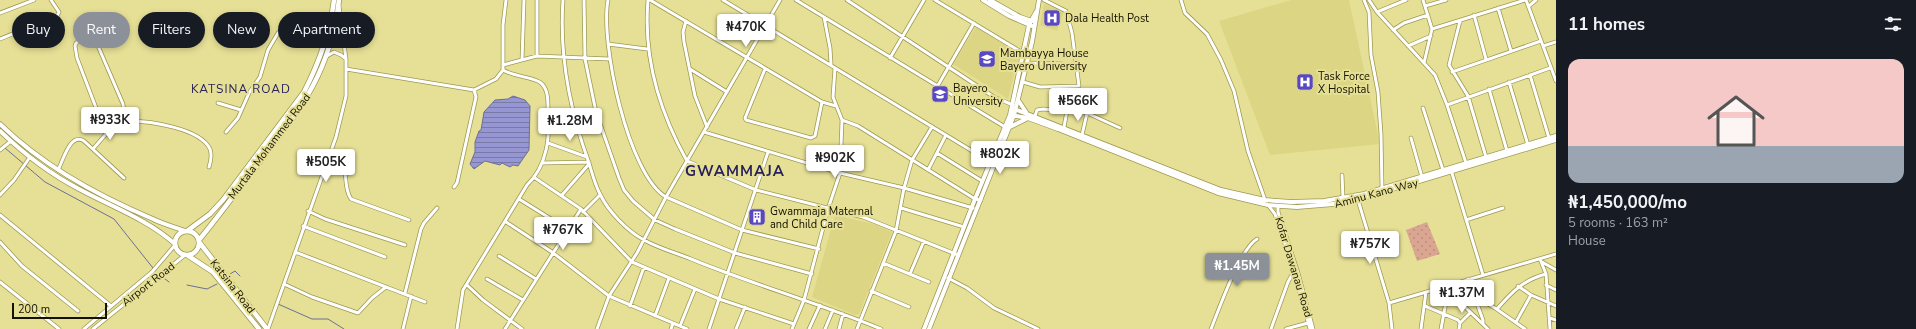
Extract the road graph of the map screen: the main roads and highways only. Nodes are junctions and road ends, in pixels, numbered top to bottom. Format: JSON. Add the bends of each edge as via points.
{"nodes":[{"id":1,"x":334,"y":0,"type":"edge"},
{"id":2,"x":983,"y":0,"type":"edge"},
{"id":3,"x":990,"y":0,"type":"edge"},
{"id":4,"x":1038,"y":0,"type":"edge"},
{"id":5,"x":339,"y":2,"type":"edge"},
{"id":6,"x":1036,"y":12,"type":"junction"},
{"id":7,"x":1019,"y":20,"type":"junction"},
{"id":8,"x":1036,"y":22,"type":"junction"},
{"id":9,"x":1030,"y":23,"type":"junction"},
{"id":10,"x":1035,"y":27,"type":"junction"},
{"id":11,"x":1027,"y":35,"type":"junction"},
{"id":12,"x":1018,"y":100,"type":"junction"},
{"id":13,"x":1014,"y":107,"type":"junction"},
{"id":14,"x":1026,"y":112,"type":"junction"},
{"id":15,"x":1012,"y":115,"type":"junction"},
{"id":16,"x":1028,"y":118,"type":"junction"},
{"id":17,"x":0,"y":124,"type":"edge"},
{"id":18,"x":1007,"y":127,"type":"junction"},
{"id":19,"x":0,"y":131,"type":"edge"},
{"id":20,"x":1556,"y":136,"type":"edge"},
{"id":21,"x":1556,"y":140,"type":"edge"},
{"id":22,"x":1451,"y":170,"type":"junction"},
{"id":23,"x":1167,"y":171,"type":"junction"},
{"id":24,"x":1341,"y":199,"type":"junction"},
{"id":25,"x":1340,"y":204,"type":"junction"},
{"id":26,"x":966,"y":220,"type":"junction"},
{"id":27,"x":972,"y":222,"type":"junction"},
{"id":28,"x":186,"y":231,"type":"junction"},
{"id":29,"x":199,"y":241,"type":"junction"},
{"id":30,"x":175,"y":244,"type":"junction"},
{"id":31,"x":956,"y":254,"type":"junction"},
{"id":32,"x":186,"y":255,"type":"junction"},
{"id":33,"x":946,"y":278,"type":"junction"},
{"id":34,"x":259,"y":329,"type":"edge"},
{"id":35,"x":267,"y":329,"type":"edge"},
{"id":36,"x":924,"y":329,"type":"edge"},
{"id":37,"x":929,"y":329,"type":"edge"}],
"edges":[{"from":1,"to":28,"type":"highway","name":"Murtala Mohammed Road","via":[[325,42],[312,76],[293,108],[223,200],[210,214]]},
{"from":2,"to":7,"type":"main road"},
{"from":3,"to":9,"type":"main road"},
{"from":4,"to":6,"type":"main road"},
{"from":5,"to":29,"type":"highway","name":"Murtala Mohammed Road","via":[[327,56],[311,91]]},
{"from":6,"to":8,"type":"main road"},
{"from":6,"to":9,"type":"main road"},
{"from":7,"to":9,"type":"main road"},
{"from":7,"to":11,"type":"main road","via":[[1026,28]]},
{"from":8,"to":9,"type":"main road"},
{"from":8,"to":10,"type":"main road"},
{"from":9,"to":10,"type":"main road"},
{"from":9,"to":11,"type":"main road"},
{"from":10,"to":12,"type":"main road"},
{"from":11,"to":13,"type":"main road"},
{"from":12,"to":13,"type":"main road"},
{"from":12,"to":14,"type":"main road"},
{"from":13,"to":14,"type":"main road","name":"Aminu Kano Way"},
{"from":13,"to":15,"type":"main road"},
{"from":14,"to":23,"type":"main road","name":"Aminu Kano Way"},
{"from":15,"to":16,"type":"main road","name":"Aminu Kano Way"},
{"from":15,"to":18,"type":"main road"},
{"from":16,"to":18,"type":"main road"},
{"from":16,"to":23,"type":"main road","name":"Aminu Kano Way"},
{"from":17,"to":28,"type":"main road","via":[[58,170],[153,220]]},
{"from":18,"to":26,"type":"main road"},
{"from":18,"to":27,"type":"main road"},
{"from":19,"to":30,"type":"main road","via":[[30,157],[78,189],[150,224]]},
{"from":20,"to":22,"type":"main road","name":"Aminu Kano Way","via":[[1466,163]]},
{"from":21,"to":22,"type":"main road","name":"Aminu Kano Way"},
{"from":22,"to":24,"type":"main road","name":"Aminu Kano Way","via":[[1443,170]]},
{"from":22,"to":25,"type":"main road","name":"Aminu Kano Way"},
{"from":23,"to":24,"type":"main road","name":"Aminu Kano Way","via":[[1221,190],[1266,200],[1296,202]]},
{"from":23,"to":25,"type":"main road","name":"Aminu Kano Way","via":[[1218,193],[1268,205],[1297,207]]},
{"from":24,"to":25,"type":"main road"},
{"from":26,"to":27,"type":"main road"},
{"from":26,"to":31,"type":"main road"},
{"from":27,"to":31,"type":"main road"},
{"from":28,"to":29,"type":"highway","via":[[195,234]]},
{"from":28,"to":30,"type":"highway","via":[[178,235]]},
{"from":29,"to":32,"type":"highway","via":[[196,250]]},
{"from":29,"to":35,"type":"highway","name":"Katsina Road"},
{"from":30,"to":32,"type":"highway","via":[[180,252]]},
{"from":31,"to":33,"type":"main road"},
{"from":32,"to":34,"type":"highway","name":"Katsina Road","via":[[214,272]]},
{"from":33,"to":36,"type":"main road"},
{"from":33,"to":37,"type":"main road"}]}
